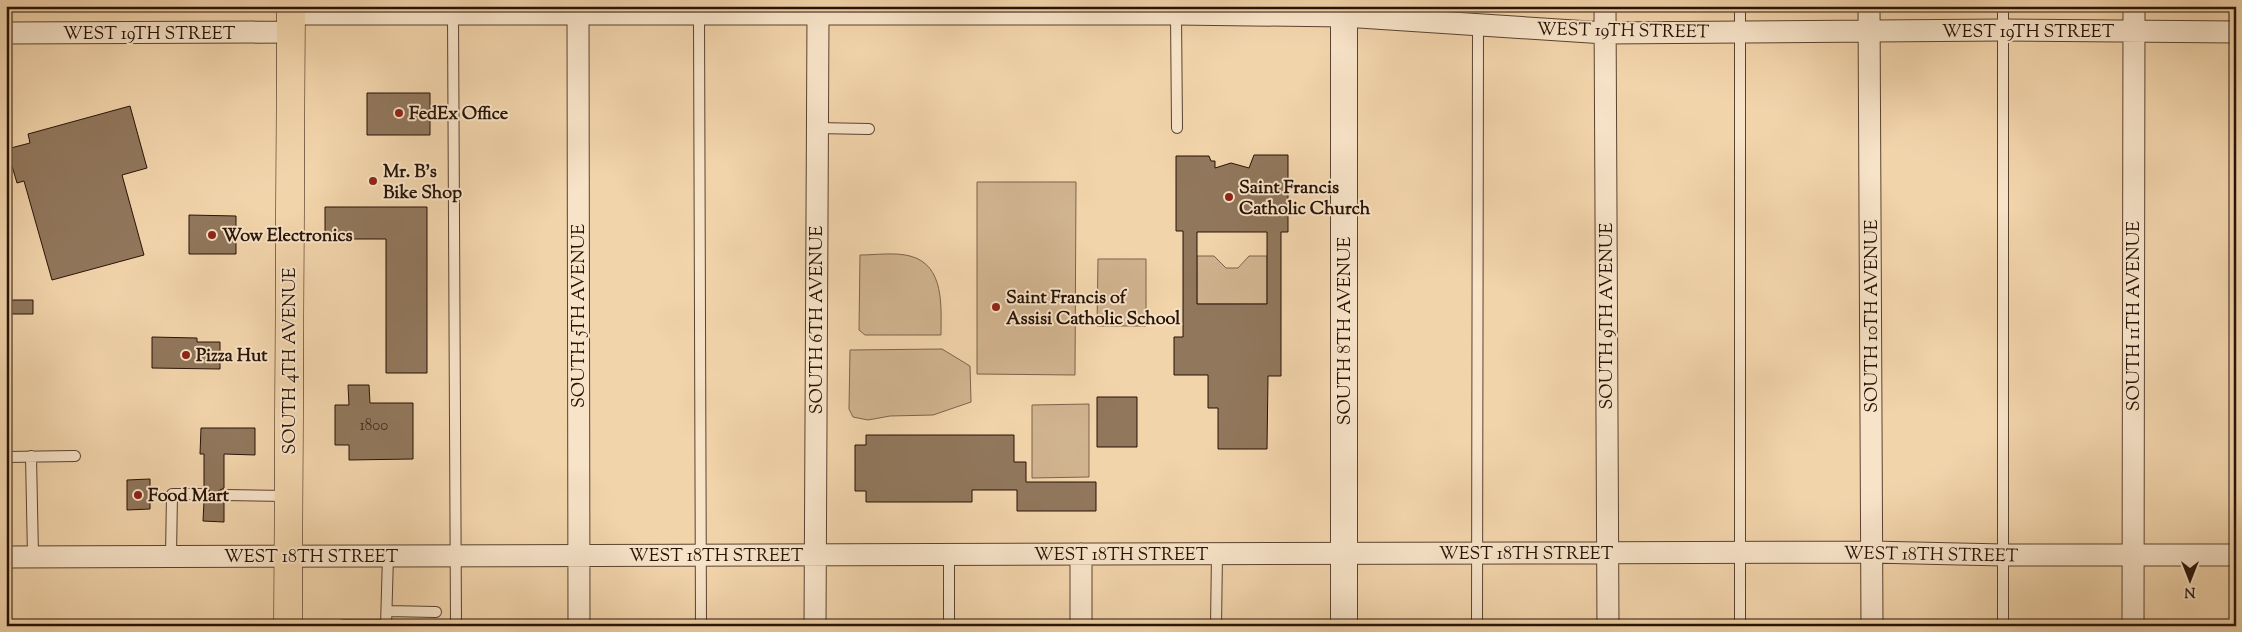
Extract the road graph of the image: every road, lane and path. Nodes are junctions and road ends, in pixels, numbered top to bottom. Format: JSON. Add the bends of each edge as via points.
{"nodes":[{"id":1,"x":1605,"y":6,"type":"edge"},
{"id":2,"x":1740,"y":6,"type":"edge"},
{"id":3,"x":1870,"y":6,"type":"edge"},
{"id":4,"x":2003,"y":6,"type":"edge"},
{"id":5,"x":2134,"y":6,"type":"edge"},
{"id":6,"x":578,"y":10,"type":"edge"},
{"id":7,"x":1016,"y":10,"type":"edge"},
{"id":8,"x":1176,"y":10,"type":"edge"},
{"id":9,"x":724,"y":11,"type":"edge"},
{"id":10,"x":871,"y":11,"type":"edge"},
{"id":11,"x":1344,"y":11,"type":"edge"},
{"id":12,"x":453,"y":14,"type":"junction"},
{"id":13,"x":699,"y":15,"type":"junction"},
{"id":14,"x":818,"y":15,"type":"junction"},
{"id":15,"x":291,"y":17,"type":"edge"},
{"id":16,"x":1478,"y":25,"type":"junction"},
{"id":17,"x":2003,"y":30,"type":"junction"},
{"id":18,"x":1870,"y":31,"type":"junction"},
{"id":19,"x":2133,"y":31,"type":"junction"},
{"id":20,"x":1740,"y":32,"type":"junction"},
{"id":21,"x":2236,"y":32,"type":"edge"},
{"id":22,"x":6,"y":33,"type":"edge"},
{"id":23,"x":1606,"y":33,"type":"junction"},
{"id":24,"x":816,"y":128,"type":"junction"},
{"id":25,"x":1177,"y":128,"type":"dead end"},
{"id":26,"x":869,"y":129,"type":"dead end"},
{"id":27,"x":31,"y":456,"type":"junction"},
{"id":28,"x":75,"y":456,"type":"dead end"},
{"id":29,"x":6,"y":457,"type":"edge"},
{"id":30,"x":204,"y":494,"type":"dead end"},
{"id":31,"x":224,"y":495,"type":"dead end"},
{"id":32,"x":289,"y":496,"type":"junction"},
{"id":33,"x":1740,"y":552,"type":"junction"},
{"id":34,"x":1872,"y":552,"type":"junction"},
{"id":35,"x":1477,"y":553,"type":"junction"},
{"id":36,"x":1607,"y":553,"type":"junction"},
{"id":37,"x":949,"y":554,"type":"junction"},
{"id":38,"x":1081,"y":554,"type":"junction"},
{"id":39,"x":1217,"y":554,"type":"junction"},
{"id":40,"x":1343,"y":554,"type":"junction"},
{"id":41,"x":2133,"y":554,"type":"junction"},
{"id":42,"x":578,"y":555,"type":"junction"},
{"id":43,"x":701,"y":555,"type":"junction"},
{"id":44,"x":815,"y":555,"type":"junction"},
{"id":45,"x":2003,"y":555,"type":"junction"},
{"id":46,"x":2236,"y":555,"type":"edge"},
{"id":47,"x":6,"y":556,"type":"edge"},
{"id":48,"x":33,"y":556,"type":"junction"},
{"id":49,"x":171,"y":556,"type":"junction"},
{"id":50,"x":288,"y":556,"type":"junction"},
{"id":51,"x":388,"y":556,"type":"junction"},
{"id":52,"x":456,"y":556,"type":"junction"},
{"id":53,"x":387,"y":611,"type":"junction"},
{"id":54,"x":436,"y":612,"type":"dead end"},
{"id":55,"x":343,"y":625,"type":"edge"},
{"id":56,"x":386,"y":625,"type":"edge"},
{"id":57,"x":288,"y":626,"type":"edge"},
{"id":58,"x":298,"y":626,"type":"edge"},
{"id":59,"x":456,"y":626,"type":"edge"},
{"id":60,"x":579,"y":626,"type":"edge"},
{"id":61,"x":701,"y":626,"type":"edge"},
{"id":62,"x":816,"y":626,"type":"edge"},
{"id":63,"x":949,"y":626,"type":"edge"},
{"id":64,"x":1081,"y":626,"type":"edge"},
{"id":65,"x":1216,"y":626,"type":"edge"},
{"id":66,"x":1344,"y":626,"type":"edge"},
{"id":67,"x":1477,"y":626,"type":"edge"},
{"id":68,"x":1608,"y":626,"type":"edge"},
{"id":69,"x":1740,"y":626,"type":"edge"},
{"id":70,"x":1872,"y":626,"type":"edge"},
{"id":71,"x":2003,"y":626,"type":"edge"},
{"id":72,"x":2133,"y":626,"type":"edge"}],
"edges":[{"from":1,"to":23,"type":"street","name":"SOUTH 9TH AVENUE"},
{"from":2,"to":20,"type":"lane"},
{"from":3,"to":18,"type":"street","name":"SOUTH 10TH AVENUE"},
{"from":4,"to":17,"type":"lane"},
{"from":5,"to":19,"type":"street","name":"SOUTH 11TH AVENUE"},
{"from":6,"to":12,"type":"street","name":"WEST 19TH STREET"},
{"from":6,"to":13,"type":"street","name":"WEST 19TH STREET"},
{"from":6,"to":42,"type":"street","name":"SOUTH 5TH AVENUE"},
{"from":7,"to":8,"type":"street","name":"WEST 19TH STREET"},
{"from":7,"to":10,"type":"street","name":"WEST 19TH STREET"},
{"from":8,"to":11,"type":"street","name":"WEST 19TH STREET"},
{"from":8,"to":25,"type":"lane"},
{"from":9,"to":13,"type":"street","name":"WEST 19TH STREET"},
{"from":9,"to":14,"type":"street","name":"WEST 19TH STREET"},
{"from":10,"to":14,"type":"street","name":"WEST 19TH STREET"},
{"from":11,"to":16,"type":"street","name":"WEST 19TH STREET"},
{"from":11,"to":40,"type":"street","name":"SOUTH 8TH AVENUE"},
{"from":12,"to":15,"type":"street","name":"WEST 19TH STREET"},
{"from":12,"to":52,"type":"lane"},
{"from":13,"to":43,"type":"lane"},
{"from":14,"to":24,"type":"street","name":"SOUTH 6TH AVENUE"},
{"from":15,"to":22,"type":"street","name":"WEST 19TH STREET"},
{"from":15,"to":32,"type":"main road","name":"SOUTH 4TH AVENUE"},
{"from":16,"to":23,"type":"street","name":"WEST 19TH STREET"},
{"from":16,"to":35,"type":"lane"},
{"from":17,"to":18,"type":"street","name":"WEST 19TH STREET"},
{"from":17,"to":19,"type":"street","name":"WEST 19TH STREET"},
{"from":17,"to":45,"type":"lane"},
{"from":18,"to":20,"type":"street","name":"WEST 19TH STREET"},
{"from":18,"to":34,"type":"street","name":"SOUTH 10TH AVENUE"},
{"from":19,"to":21,"type":"street","name":"WEST 19TH STREET"},
{"from":19,"to":41,"type":"street","name":"SOUTH 11TH AVENUE"},
{"from":20,"to":23,"type":"street","name":"WEST 19TH STREET"},
{"from":20,"to":33,"type":"lane"},
{"from":23,"to":36,"type":"street","name":"SOUTH 9TH AVENUE"},
{"from":24,"to":26,"type":"lane"},
{"from":24,"to":44,"type":"street","name":"SOUTH 6TH AVENUE"},
{"from":27,"to":28,"type":"lane"},
{"from":27,"to":29,"type":"lane"},
{"from":27,"to":48,"type":"lane"},
{"from":30,"to":49,"type":"lane","via":[[172,494]]},
{"from":31,"to":32,"type":"lane"},
{"from":32,"to":50,"type":"main road","name":"SOUTH 4TH AVENUE"},
{"from":33,"to":34,"type":"street","name":"WEST 18TH STREET"},
{"from":33,"to":36,"type":"street","name":"WEST 18TH STREET"},
{"from":33,"to":69,"type":"lane"},
{"from":34,"to":45,"type":"street","name":"WEST 18TH STREET"},
{"from":34,"to":70,"type":"street","name":"SOUTH 10TH AVENUE"},
{"from":35,"to":36,"type":"street","name":"WEST 18TH STREET"},
{"from":35,"to":40,"type":"street","name":"WEST 18TH STREET"},
{"from":35,"to":67,"type":"lane"},
{"from":36,"to":68,"type":"street","name":"SOUTH 9TH AVENUE"},
{"from":37,"to":38,"type":"street","name":"WEST 18TH STREET"},
{"from":37,"to":44,"type":"street","name":"WEST 18TH STREET"},
{"from":37,"to":63,"type":"lane"},
{"from":38,"to":39,"type":"street","name":"WEST 18TH STREET"},
{"from":38,"to":64,"type":"street"},
{"from":39,"to":40,"type":"street","name":"WEST 18TH STREET"},
{"from":39,"to":65,"type":"lane"},
{"from":40,"to":66,"type":"street","name":"SOUTH 8TH AVENUE"},
{"from":41,"to":45,"type":"street","name":"WEST 18TH STREET"},
{"from":41,"to":46,"type":"street","name":"WEST 18TH STREET"},
{"from":41,"to":72,"type":"street","name":"SOUTH 11TH AVENUE"},
{"from":42,"to":43,"type":"street","name":"WEST 18TH STREET"},
{"from":42,"to":52,"type":"street","name":"WEST 18TH STREET"},
{"from":42,"to":60,"type":"street","name":"SOUTH 5TH AVENUE"},
{"from":43,"to":44,"type":"street","name":"WEST 18TH STREET"},
{"from":43,"to":61,"type":"lane"},
{"from":44,"to":62,"type":"street","name":"SOUTH 6TH AVENUE"},
{"from":45,"to":71,"type":"lane"},
{"from":47,"to":48,"type":"street","name":"WEST 18TH STREET"},
{"from":48,"to":49,"type":"street","name":"WEST 18TH STREET"},
{"from":49,"to":50,"type":"street","name":"WEST 18TH STREET"},
{"from":50,"to":51,"type":"street","name":"WEST 18TH STREET"},
{"from":50,"to":57,"type":"main road","name":"SOUTH 4TH AVENUE"},
{"from":51,"to":52,"type":"street","name":"WEST 18TH STREET"},
{"from":51,"to":53,"type":"lane"},
{"from":52,"to":59,"type":"lane"},
{"from":53,"to":54,"type":"lane"},
{"from":53,"to":56,"type":"lane"},
{"from":55,"to":56,"type":"lane"},
{"from":55,"to":58,"type":"lane"}]}
